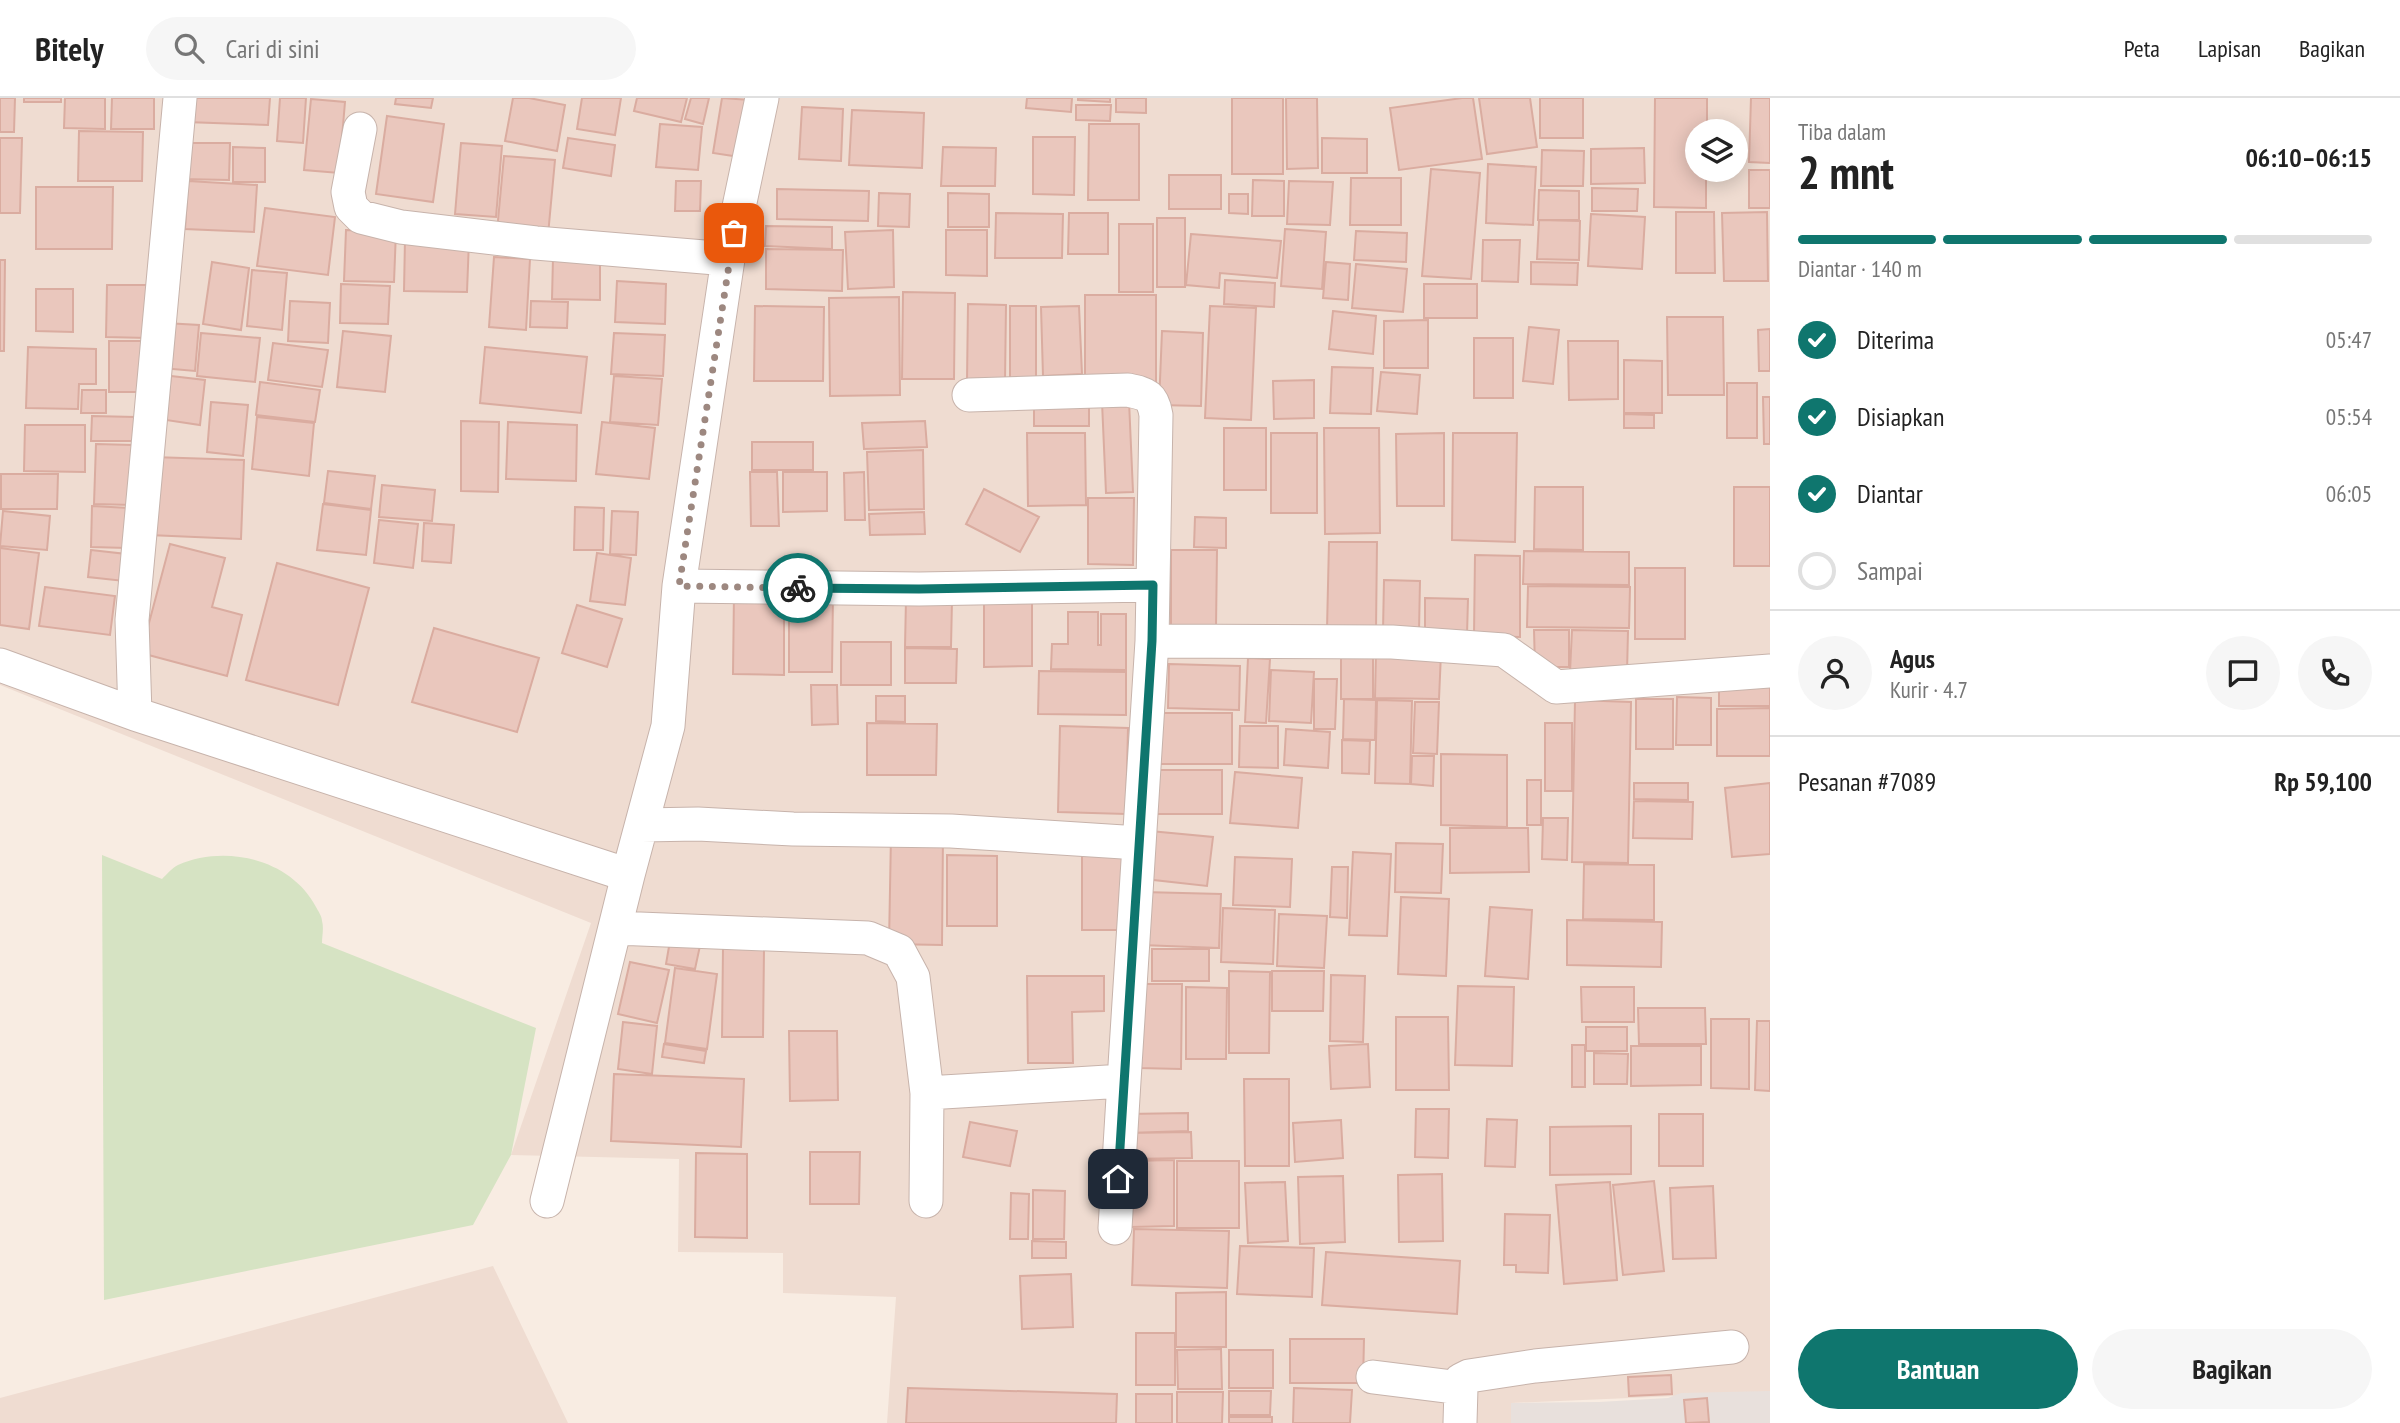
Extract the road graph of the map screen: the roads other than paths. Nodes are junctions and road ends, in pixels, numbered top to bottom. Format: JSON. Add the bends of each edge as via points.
{"nodes":[{"id":1,"x":180,"y":98,"type":"edge"},
{"id":2,"x":762,"y":98,"type":"edge"},
{"id":3,"x":360,"y":129,"type":"dead end"},
{"id":4,"x":728,"y":260,"type":"junction"},
{"id":5,"x":969,"y":395,"type":"dead end"},
{"id":6,"x":1153,"y":585,"type":"junction"},
{"id":7,"x":679,"y":586,"type":"junction"},
{"id":8,"x":1152,"y":641,"type":"junction"},
{"id":9,"x":0,"y":665,"type":"edge"},
{"id":10,"x":1770,"y":671,"type":"edge"},
{"id":11,"x":135,"y":714,"type":"junction"},
{"id":12,"x":642,"y":825,"type":"junction"},
{"id":13,"x":1139,"y":843,"type":"junction"},
{"id":14,"x":628,"y":876,"type":"junction"},
{"id":15,"x":615,"y":928,"type":"junction"},
{"id":16,"x":1124,"y":1081,"type":"junction"},
{"id":17,"x":927,"y":1093,"type":"junction"},
{"id":18,"x":547,"y":1201,"type":"dead end"},
{"id":19,"x":926,"y":1201,"type":"dead end"},
{"id":20,"x":1115,"y":1228,"type":"dead end"},
{"id":21,"x":1732,"y":1347,"type":"dead end"},
{"id":22,"x":1373,"y":1377,"type":"dead end"},
{"id":23,"x":1461,"y":1388,"type":"junction"},
{"id":24,"x":1460,"y":1423,"type":"edge"}],
"edges":[{"from":1,"to":11,"type":"street","via":[[132,620]]},
{"from":2,"to":4,"type":"street"},
{"from":3,"to":4,"type":"street","via":[[348,192],[351,207],[360,217],[401,227],[536,243]]},
{"from":4,"to":7,"type":"street"},
{"from":5,"to":6,"type":"street","via":[[1128,390],[1144,393],[1154,403]]},
{"from":6,"to":7,"type":"street","via":[[919,589]]},
{"from":6,"to":8,"type":"street"},
{"from":7,"to":12,"type":"street","via":[[668,726]]},
{"from":8,"to":10,"type":"street","via":[[1392,642],[1504,650],[1556,687]]},
{"from":8,"to":13,"type":"street"},
{"from":9,"to":11,"type":"street"},
{"from":11,"to":14,"type":"street"},
{"from":12,"to":13,"type":"street","via":[[951,831]]},
{"from":12,"to":14,"type":"street"},
{"from":13,"to":16,"type":"street"},
{"from":14,"to":15,"type":"street"},
{"from":15,"to":17,"type":"street","via":[[868,938],[899,951],[913,977]]},
{"from":15,"to":18,"type":"street"},
{"from":16,"to":17,"type":"street"},
{"from":16,"to":20,"type":"street"},
{"from":17,"to":19,"type":"street"},
{"from":21,"to":23,"type":"street","via":[[1469,1376],[1461,1380]]},
{"from":22,"to":23,"type":"street"},
{"from":23,"to":24,"type":"street"}]}
